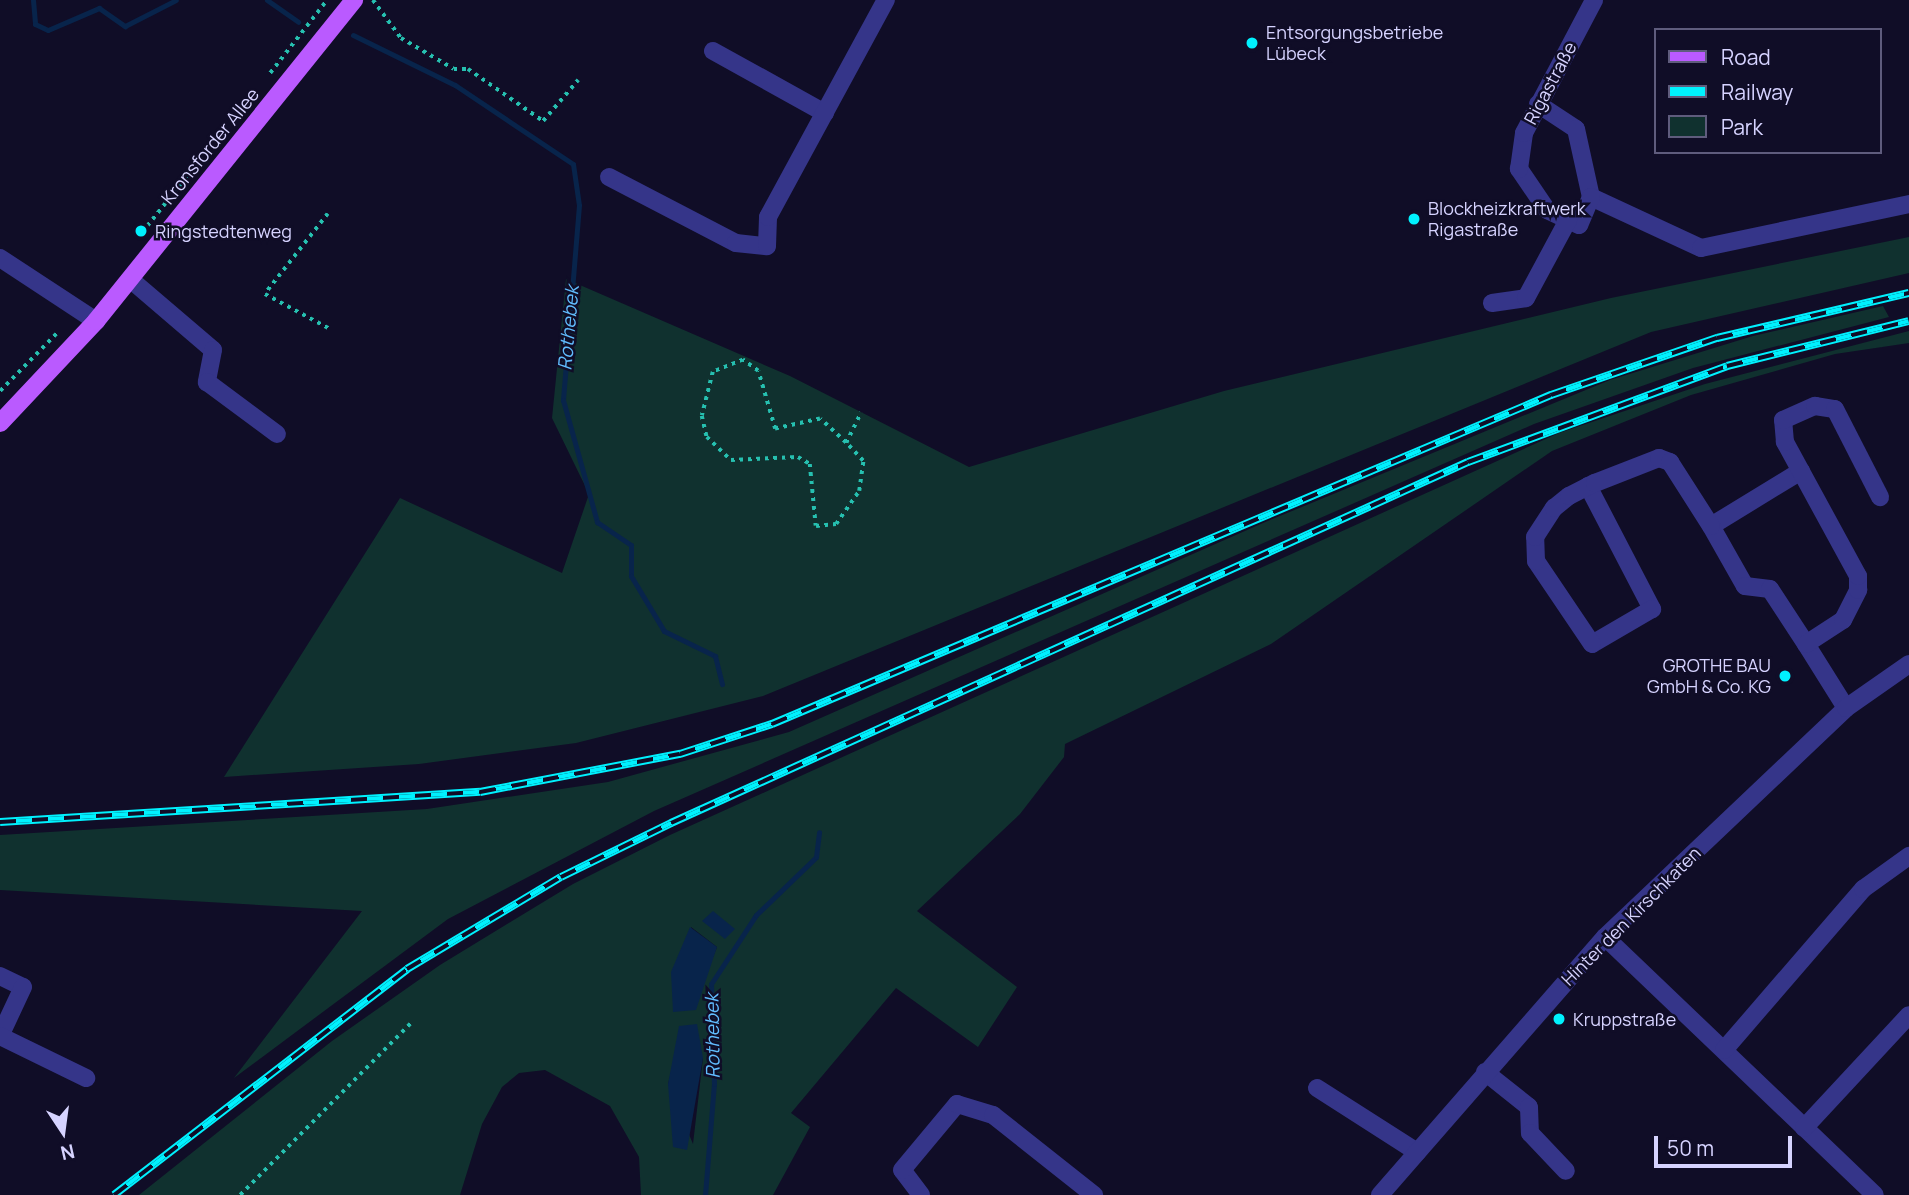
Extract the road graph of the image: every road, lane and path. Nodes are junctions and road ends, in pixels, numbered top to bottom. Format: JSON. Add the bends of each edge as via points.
{"nodes":[{"id":1,"x":354,"y":0,"type":"edge"},
{"id":2,"x":373,"y":0,"type":"edge"},
{"id":3,"x":886,"y":0,"type":"edge"},
{"id":4,"x":1594,"y":0,"type":"edge"},
{"id":5,"x":713,"y":51,"type":"dead end"},
{"id":6,"x":578,"y":80,"type":"dead end"},
{"id":7,"x":1538,"y":104,"type":"junction"},
{"id":8,"x":825,"y":113,"type":"junction"},
{"id":9,"x":609,"y":177,"type":"dead end"},
{"id":10,"x":1591,"y":197,"type":"junction"},
{"id":11,"x":1909,"y":204,"type":"edge"},
{"id":12,"x":327,"y":214,"type":"dead end"},
{"id":13,"x":1568,"y":220,"type":"junction"},
{"id":14,"x":0,"y":258,"type":"edge"},
{"id":15,"x":130,"y":279,"type":"junction"},
{"id":16,"x":1492,"y":303,"type":"dead end"},
{"id":17,"x":89,"y":316,"type":"junction"},
{"id":18,"x":330,"y":329,"type":"dead end"},
{"id":19,"x":0,"y":391,"type":"edge"},
{"id":20,"x":861,"y":412,"type":"dead end"},
{"id":21,"x":0,"y":423,"type":"edge"},
{"id":22,"x":277,"y":434,"type":"dead end"},
{"id":23,"x":846,"y":443,"type":"junction"},
{"id":24,"x":1801,"y":471,"type":"junction"},
{"id":25,"x":1588,"y":486,"type":"junction"},
{"id":26,"x":1880,"y":497,"type":"dead end"},
{"id":27,"x":1711,"y":526,"type":"junction"},
{"id":28,"x":1805,"y":644,"type":"junction"},
{"id":29,"x":1909,"y":664,"type":"edge"},
{"id":30,"x":1846,"y":708,"type":"junction"},
{"id":31,"x":1909,"y":856,"type":"edge"},
{"id":32,"x":1605,"y":937,"type":"junction"},
{"id":33,"x":0,"y":976,"type":"edge"},
{"id":34,"x":1909,"y":1015,"type":"edge"},
{"id":35,"x":412,"y":1022,"type":"dead end"},
{"id":36,"x":1724,"y":1051,"type":"junction"},
{"id":37,"x":1485,"y":1072,"type":"junction"},
{"id":38,"x":86,"y":1078,"type":"dead end"},
{"id":39,"x":1317,"y":1088,"type":"dead end"},
{"id":40,"x":1804,"y":1128,"type":"junction"},
{"id":41,"x":1417,"y":1152,"type":"junction"},
{"id":42,"x":1566,"y":1171,"type":"dead end"},
{"id":43,"x":240,"y":1195,"type":"edge"},
{"id":44,"x":921,"y":1195,"type":"edge"},
{"id":45,"x":1094,"y":1195,"type":"edge"},
{"id":46,"x":1380,"y":1195,"type":"edge"},
{"id":47,"x":1875,"y":1195,"type":"edge"}],
"edges":[{"from":1,"to":15,"type":"main road","name":"Kronsforder Allee"},
{"from":2,"to":6,"type":"path","via":[[401,38],[454,69],[468,69],[542,121]]},
{"from":3,"to":8,"type":"street"},
{"from":4,"to":7,"type":"street","name":"Rigastraße"},
{"from":5,"to":8,"type":"street"},
{"from":7,"to":10,"type":"street","via":[[1576,129]]},
{"from":7,"to":13,"type":"street","name":"Rigastraße","via":[[1524,133],[1519,169],[1547,210]]},
{"from":8,"to":9,"type":"street","via":[[768,217],[767,246],[736,243]]},
{"from":10,"to":11,"type":"street","via":[[1701,248]]},
{"from":10,"to":13,"type":"street","via":[[1579,225]]},
{"from":12,"to":18,"type":"path","via":[[265,295]]},
{"from":13,"to":16,"type":"street","via":[[1526,298]]},
{"from":14,"to":17,"type":"street"},
{"from":15,"to":17,"type":"main road","name":"Kronsforder Allee"},
{"from":15,"to":22,"type":"street","via":[[213,350],[206,382]]},
{"from":17,"to":19,"type":"path"},
{"from":17,"to":21,"type":"main road","name":"Kronsforder Allee"},
{"from":20,"to":23,"type":"path"},
{"from":23,"to":23,"type":"path","via":[[863,461],[859,491],[836,524],[816,526],[810,464],[799,457],[732,460],[707,437],[702,416],[713,372],[743,360],[758,371],[775,429],[820,419]]},
{"from":24,"to":26,"type":"street","via":[[1784,442],[1783,420],[1815,406],[1835,409]]},
{"from":24,"to":27,"type":"street"},
{"from":24,"to":28,"type":"street","via":[[1858,576],[1858,590],[1843,620]]},
{"from":25,"to":25,"type":"street","via":[[1543,520],[1534,549],[1592,644],[1652,609]]},
{"from":25,"to":27,"type":"street","via":[[1659,458],[1670,463]]},
{"from":27,"to":28,"type":"street","via":[[1745,586],[1770,589]]},
{"from":28,"to":30,"type":"street"},
{"from":29,"to":30,"type":"street","name":"Hinter den Kirschkaten"},
{"from":30,"to":32,"type":"street","name":"Hinter den Kirschkaten"},
{"from":31,"to":36,"type":"street","via":[[1863,889]]},
{"from":32,"to":36,"type":"street"},
{"from":32,"to":37,"type":"street","name":"Hinter den Kirschkaten"},
{"from":33,"to":38,"type":"street","via":[[23,988],[0,1036]]},
{"from":34,"to":40,"type":"street"},
{"from":35,"to":43,"type":"path"},
{"from":36,"to":40,"type":"street"},
{"from":37,"to":41,"type":"street","name":"Hinter den Kirschkaten"},
{"from":37,"to":42,"type":"street","via":[[1529,1107],[1530,1133]]},
{"from":39,"to":41,"type":"street"},
{"from":40,"to":47,"type":"street"},
{"from":41,"to":46,"type":"street","name":"Hinter den Kirschkaten"},
{"from":44,"to":45,"type":"street","via":[[902,1170],[957,1104],[993,1115]]}]}
